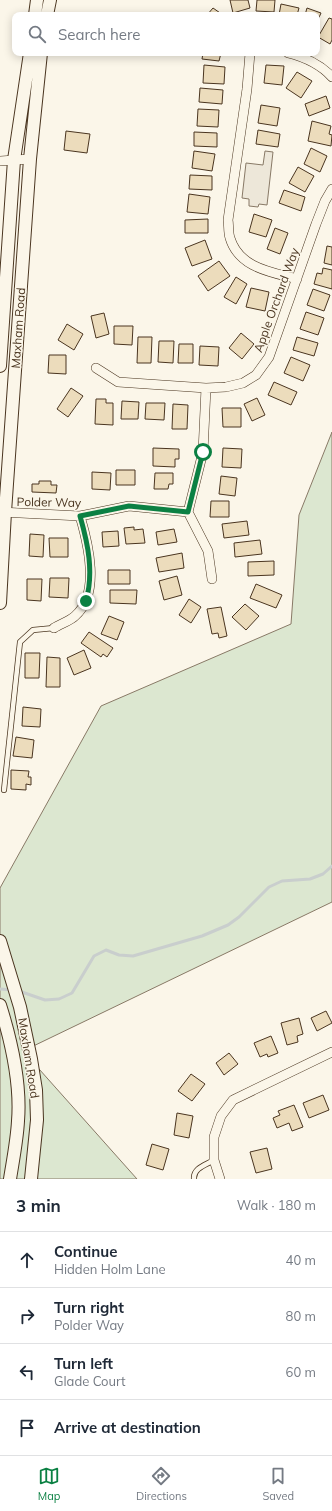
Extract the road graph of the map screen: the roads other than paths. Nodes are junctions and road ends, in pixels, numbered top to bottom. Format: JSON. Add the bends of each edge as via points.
{"nodes":[{"id":1,"x":37,"y":0,"type":"edge"},
{"id":2,"x":50,"y":0,"type":"edge"},
{"id":3,"x":35,"y":12,"type":"edge"},
{"id":4,"x":48,"y":12,"type":"edge"},
{"id":5,"x":30,"y":56,"type":"edge"},
{"id":6,"x":41,"y":56,"type":"edge"},
{"id":7,"x":250,"y":56,"type":"edge"},
{"id":8,"x":299,"y":56,"type":"edge"},
{"id":9,"x":332,"y":77,"type":"edge"},
{"id":10,"x":30,"y":159,"type":"junction"},
{"id":11,"x":14,"y":160,"type":"junction"},
{"id":12,"x":0,"y":161,"type":"edge"},
{"id":13,"x":332,"y":189,"type":"edge"},
{"id":14,"x":297,"y":279,"type":"junction"},
{"id":15,"x":0,"y":353,"type":"edge"},
{"id":16,"x":0,"y":366,"type":"edge"},
{"id":17,"x":96,"y":368,"type":"dead end"},
{"id":18,"x":206,"y":388,"type":"junction"},
{"id":19,"x":2,"y":512,"type":"edge"},
{"id":20,"x":188,"y":512,"type":"junction"},
{"id":21,"x":80,"y":516,"type":"junction"},
{"id":22,"x":212,"y":579,"type":"dead end"},
{"id":23,"x":0,"y":603,"type":"edge"},
{"id":24,"x":54,"y":628,"type":"joint"},
{"id":25,"x":4,"y":790,"type":"dead end"},
{"id":26,"x":0,"y":941,"type":"edge"},
{"id":27,"x":1,"y":1009,"type":"edge"},
{"id":28,"x":332,"y":1052,"type":"edge"},
{"id":29,"x":214,"y":1160,"type":"junction"},
{"id":30,"x":10,"y":1179,"type":"edge"},
{"id":31,"x":31,"y":1179,"type":"edge"},
{"id":32,"x":194,"y":1179,"type":"edge"},
{"id":33,"x":220,"y":1179,"type":"edge"}],
"edges":[{"from":1,"to":3,"type":"main road"},
{"from":2,"to":4,"type":"main road"},
{"from":5,"to":11,"type":"main road","name":"Maxham Road"},
{"from":6,"to":10,"type":"main road","name":"Maxham Road"},
{"from":7,"to":14,"type":"street","via":[[228,220],[230,237],[236,251],[249,264]]},
{"from":8,"to":9,"type":"street","via":[[325,69]]},
{"from":10,"to":11,"type":"street"},
{"from":10,"to":19,"type":"main road","name":"Maxham Road"},
{"from":11,"to":12,"type":"street"},
{"from":11,"to":15,"type":"main road","name":"Maxham Road"},
{"from":13,"to":14,"type":"street","name":"Apple Orchard Way","via":[[316,224]]},
{"from":14,"to":18,"type":"street","name":"Apple Orchard Way","via":[[269,357],[256,375],[243,383]]},
{"from":15,"to":16,"type":"main road","name":"Maxham Road"},
{"from":17,"to":18,"type":"street","name":"Apple Orchard Way","via":[[118,382]]},
{"from":18,"to":20,"type":"street","via":[[203,452]]},
{"from":19,"to":21,"type":"street","name":"Polder Way"},
{"from":19,"to":23,"type":"main road","name":"Maxham Road"},
{"from":20,"to":21,"type":"street","name":"Polder Way","via":[[129,506]]},
{"from":20,"to":22,"type":"street","via":[[208,551]]},
{"from":21,"to":24,"type":"street","via":[[91,572],[89,589],[86,601],[76,616]]},
{"from":24,"to":25,"type":"lane","via":[[33,630],[20,642]]},
{"from":26,"to":31,"type":"main road","name":"Maxham Road","via":[[20,1007],[36,1090],[37,1120]]},
{"from":27,"to":30,"type":"main road","name":"Maxham Road","via":[[16,1072],[18,1095],[19,1120]]},
{"from":28,"to":29,"type":"street","via":[[233,1100],[221,1116],[214,1137]]},
{"from":29,"to":32,"type":"lane","via":[[196,1170]]},
{"from":29,"to":33,"type":"street"}]}
